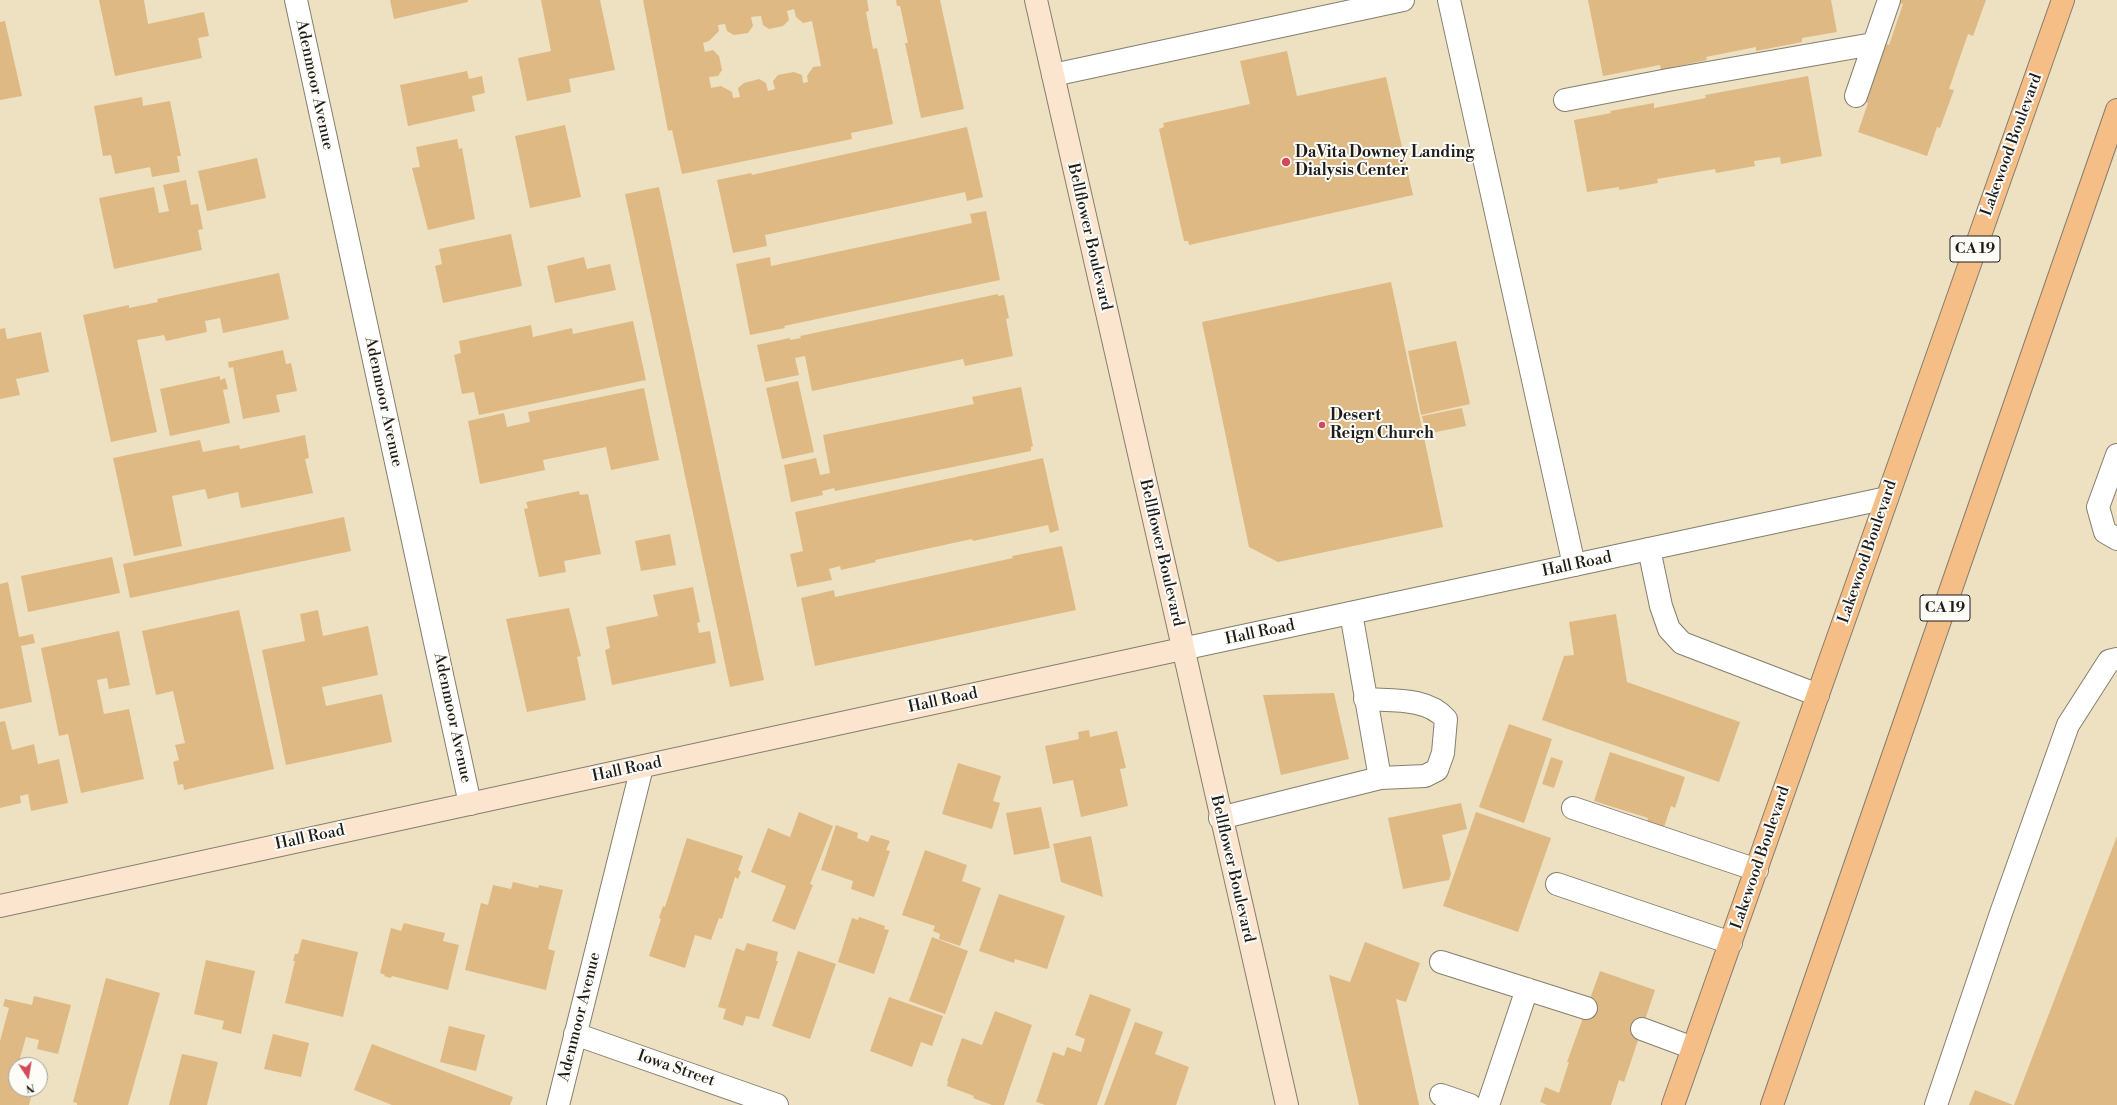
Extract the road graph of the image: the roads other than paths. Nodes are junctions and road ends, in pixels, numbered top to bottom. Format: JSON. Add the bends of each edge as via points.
{"nodes":[{"id":1,"x":296,"y":0,"type":"edge"},
{"id":2,"x":1040,"y":0,"type":"edge"},
{"id":3,"x":1404,"y":0,"type":"edge"},
{"id":4,"x":1449,"y":0,"type":"edge"},
{"id":5,"x":1889,"y":0,"type":"edge"},
{"id":6,"x":2063,"y":0,"type":"edge"},
{"id":7,"x":1873,"y":44,"type":"junction"},
{"id":8,"x":1053,"y":75,"type":"junction"},
{"id":9,"x":1856,"y":96,"type":"dead end"},
{"id":10,"x":1566,"y":100,"type":"dead end"},
{"id":11,"x":2117,"y":110,"type":"edge"},
{"id":12,"x":2117,"y":455,"type":"edge"},
{"id":13,"x":1887,"y":498,"type":"junction"},
{"id":14,"x":2117,"y":539,"type":"edge"},
{"id":15,"x":1649,"y":549,"type":"junction"},
{"id":16,"x":1574,"y":565,"type":"junction"},
{"id":17,"x":1351,"y":613,"type":"junction"},
{"id":18,"x":1182,"y":649,"type":"junction"},
{"id":19,"x":2117,"y":659,"type":"edge"},
{"id":20,"x":1818,"y":695,"type":"junction"},
{"id":21,"x":1365,"y":699,"type":"junction"},
{"id":22,"x":642,"y":766,"type":"junction"},
{"id":23,"x":1380,"y":778,"type":"junction"},
{"id":24,"x":470,"y":804,"type":"junction"},
{"id":25,"x":1573,"y":808,"type":"dead end"},
{"id":26,"x":1220,"y":818,"type":"junction"},
{"id":27,"x":1757,"y":870,"type":"junction"},
{"id":28,"x":1557,"y":884,"type":"dead end"},
{"id":29,"x":0,"y":906,"type":"edge"},
{"id":30,"x":1731,"y":943,"type":"junction"},
{"id":31,"x":1441,"y":962,"type":"dead end"},
{"id":32,"x":1527,"y":989,"type":"junction"},
{"id":33,"x":1586,"y":1008,"type":"dead end"},
{"id":34,"x":1642,"y":1029,"type":"dead end"},
{"id":35,"x":575,"y":1034,"type":"junction"},
{"id":36,"x":1693,"y":1048,"type":"junction"},
{"id":37,"x":1441,"y":1095,"type":"dead end"},
{"id":38,"x":558,"y":1105,"type":"edge"},
{"id":39,"x":777,"y":1105,"type":"edge"},
{"id":40,"x":1287,"y":1105,"type":"edge"},
{"id":41,"x":1470,"y":1105,"type":"edge"},
{"id":42,"x":1488,"y":1105,"type":"edge"},
{"id":43,"x":1673,"y":1105,"type":"edge"},
{"id":44,"x":1772,"y":1105,"type":"edge"},
{"id":45,"x":1936,"y":1105,"type":"edge"}],
"edges":[{"from":1,"to":24,"type":"street","name":"Adenmoor Avenue"},
{"from":2,"to":8,"type":"street","name":"Bellflower Boulevard"},
{"from":3,"to":8,"type":"street"},
{"from":4,"to":16,"type":"street"},
{"from":5,"to":7,"type":"street"},
{"from":6,"to":13,"type":"main road","name":"Lakewood Boulevard","number":"CA 19"},
{"from":7,"to":9,"type":"street"},
{"from":7,"to":10,"type":"street","via":[[1675,78]]},
{"from":8,"to":18,"type":"street","name":"Bellflower Boulevard"},
{"from":11,"to":44,"type":"main road","number":"CA 19"},
{"from":12,"to":14,"type":"street","via":[[2098,507],[2105,532]]},
{"from":13,"to":15,"type":"street","name":"Hall Road"},
{"from":13,"to":20,"type":"main road","name":"Lakewood Boulevard"},
{"from":15,"to":16,"type":"street","name":"Hall Road"},
{"from":15,"to":20,"type":"street","via":[[1661,606],[1669,629],[1682,643]]},
{"from":16,"to":17,"type":"street","name":"Hall Road"},
{"from":17,"to":18,"type":"street","name":"Hall Road"},
{"from":17,"to":21,"type":"street"},
{"from":18,"to":22,"type":"street","name":"Hall Road"},
{"from":18,"to":26,"type":"street","name":"Bellflower Boulevard"},
{"from":19,"to":45,"type":"street","via":[[2110,661],[2068,725]]},
{"from":20,"to":27,"type":"main road","name":"Lakewood Boulevard"},
{"from":21,"to":23,"type":"street"},
{"from":21,"to":23,"type":"street","via":[[1421,703],[1438,710],[1446,719],[1443,753],[1437,770],[1425,776]]},
{"from":22,"to":24,"type":"street","name":"Hall Road"},
{"from":22,"to":35,"type":"street","name":"Adenmoor Avenue"},
{"from":23,"to":26,"type":"street"},
{"from":24,"to":29,"type":"street","name":"Hall Road"},
{"from":25,"to":27,"type":"street"},
{"from":26,"to":40,"type":"street","name":"Bellflower Boulevard"},
{"from":27,"to":30,"type":"main road","name":"Lakewood Boulevard"},
{"from":28,"to":30,"type":"street"},
{"from":30,"to":36,"type":"main road","name":"Lakewood Boulevard"},
{"from":31,"to":32,"type":"street"},
{"from":32,"to":33,"type":"street"},
{"from":32,"to":42,"type":"street"},
{"from":34,"to":36,"type":"street"},
{"from":35,"to":38,"type":"street","name":"Adenmoor Avenue"},
{"from":35,"to":39,"type":"street","name":"Iowa Street"},
{"from":36,"to":43,"type":"main road","name":"Lakewood Boulevard"},
{"from":37,"to":41,"type":"street"}]}
